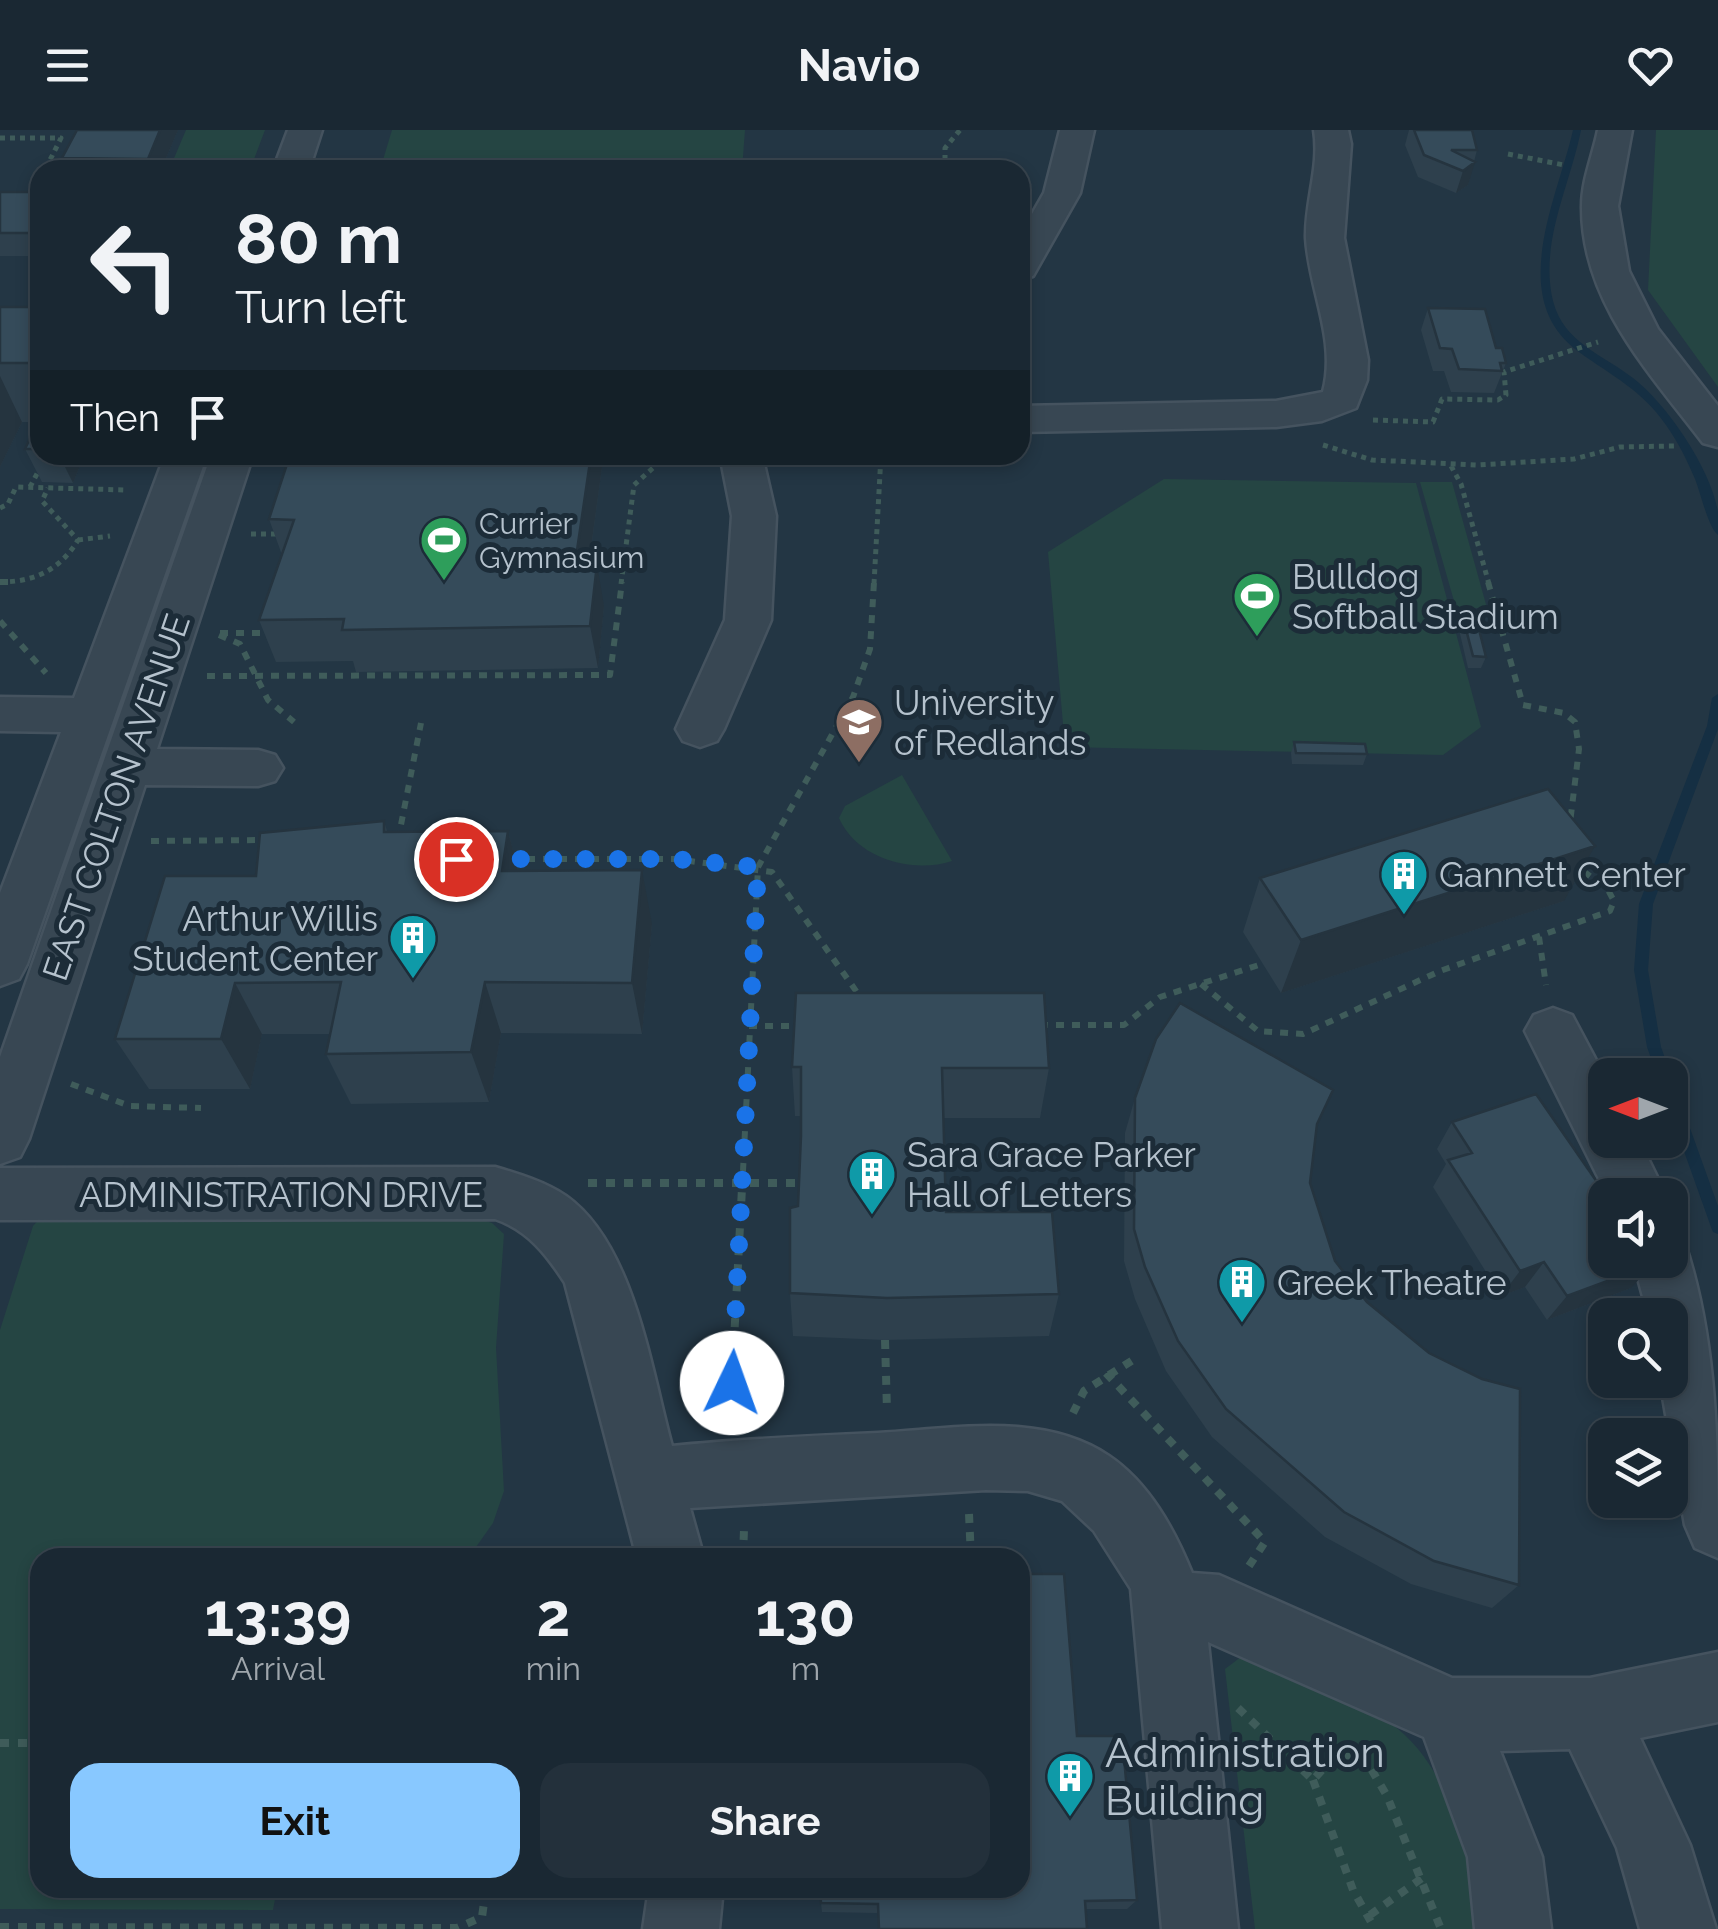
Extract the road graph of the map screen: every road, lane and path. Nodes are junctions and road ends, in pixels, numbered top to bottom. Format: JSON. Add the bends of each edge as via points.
{"nodes":[{"id":1,"x":305,"y":130,"type":"edge"},
{"id":2,"x":960,"y":130,"type":"edge"},
{"id":3,"x":1077,"y":130,"type":"edge"},
{"id":4,"x":1331,"y":130,"type":"edge"},
{"id":5,"x":1616,"y":130,"type":"edge"},
{"id":6,"x":0,"y":138,"type":"edge"},
{"id":7,"x":1508,"y":154,"type":"dead end"},
{"id":8,"x":50,"y":160,"type":"edge"},
{"id":9,"x":294,"y":160,"type":"edge"},
{"id":10,"x":945,"y":160,"type":"edge"},
{"id":11,"x":1549,"y":161,"type":"dead end"},
{"id":12,"x":30,"y":200,"type":"edge"},
{"id":13,"x":26,"y":207,"type":"edge"},
{"id":14,"x":1030,"y":250,"type":"edge"},
{"id":15,"x":1588,"y":344,"type":"dead end"},
{"id":16,"x":1329,"y":405,"type":"junction"},
{"id":17,"x":1276,"y":414,"type":"junction"},
{"id":18,"x":1030,"y":419,"type":"edge"},
{"id":19,"x":1706,"y":431,"type":"edge"},
{"id":20,"x":42,"y":465,"type":"edge"},
{"id":21,"x":182,"y":465,"type":"edge"},
{"id":22,"x":229,"y":465,"type":"edge"},
{"id":23,"x":654,"y":465,"type":"edge"},
{"id":24,"x":743,"y":465,"type":"edge"},
{"id":25,"x":881,"y":465,"type":"edge"},
{"id":26,"x":1451,"y":466,"type":"junction"},
{"id":27,"x":30,"y":488,"type":"junction"},
{"id":28,"x":48,"y":488,"type":"junction"},
{"id":29,"x":133,"y":490,"type":"dead end"},
{"id":30,"x":0,"y":508,"type":"edge"},
{"id":31,"x":244,"y":534,"type":"dead end"},
{"id":32,"x":293,"y":534,"type":"edge"},
{"id":33,"x":0,"y":582,"type":"edge"},
{"id":34,"x":0,"y":621,"type":"edge"},
{"id":35,"x":282,"y":633,"type":"edge"},
{"id":36,"x":200,"y":676,"type":"dead end"},
{"id":37,"x":256,"y":676,"type":"junction"},
{"id":38,"x":50,"y":678,"type":"dead end"},
{"id":39,"x":0,"y":714,"type":"edge"},
{"id":40,"x":91,"y":715,"type":"junction"},
{"id":41,"x":294,"y":722,"type":"dead end"},
{"id":42,"x":421,"y":724,"type":"dead end"},
{"id":43,"x":700,"y":729,"type":"dead end"},
{"id":44,"x":126,"y":767,"type":"junction"},
{"id":45,"x":258,"y":768,"type":"dead end"},
{"id":46,"x":1569,"y":826,"type":"edge"},
{"id":47,"x":417,"y":837,"type":"edge"},
{"id":48,"x":379,"y":838,"type":"edge"},
{"id":49,"x":398,"y":838,"type":"junction"},
{"id":50,"x":282,"y":840,"type":"edge"},
{"id":51,"x":147,"y":842,"type":"dead end"},
{"id":52,"x":395,"y":854,"type":"edge"},
{"id":53,"x":1571,"y":855,"type":"edge"},
{"id":54,"x":506,"y":859,"type":"edge"},
{"id":55,"x":758,"y":867,"type":"junction"},
{"id":56,"x":0,"y":964,"type":"edge"},
{"id":57,"x":1262,"y":964,"type":"dead end"},
{"id":58,"x":1201,"y":984,"type":"junction"},
{"id":59,"x":870,"y":1011,"type":"edge"},
{"id":60,"x":748,"y":1026,"type":"junction"},
{"id":61,"x":805,"y":1026,"type":"edge"},
{"id":62,"x":1030,"y":1026,"type":"edge"},
{"id":63,"x":1552,"y":1031,"type":"dead end"},
{"id":64,"x":71,"y":1084,"type":"dead end"},
{"id":65,"x":1588,"y":1100,"type":"edge"},
{"id":66,"x":200,"y":1108,"type":"dead end"},
{"id":67,"x":0,"y":1138,"type":"edge"},
{"id":68,"x":803,"y":1183,"type":"edge"},
{"id":69,"x":582,"y":1184,"type":"dead end"},
{"id":70,"x":740,"y":1184,"type":"junction"},
{"id":71,"x":0,"y":1194,"type":"edge"},
{"id":72,"x":1669,"y":1278,"type":"edge"},
{"id":73,"x":885,"y":1340,"type":"edge"},
{"id":74,"x":1136,"y":1358,"type":"dead end"},
{"id":75,"x":1106,"y":1373,"type":"junction"},
{"id":76,"x":887,"y":1422,"type":"dead end"},
{"id":77,"x":730,"y":1423,"type":"dead end"},
{"id":78,"x":1070,"y":1424,"type":"dead end"},
{"id":79,"x":652,"y":1480,"type":"junction"},
{"id":80,"x":968,"y":1504,"type":"dead end"},
{"id":81,"x":1718,"y":1525,"type":"edge"},
{"id":82,"x":744,"y":1529,"type":"dead end"},
{"id":83,"x":669,"y":1548,"type":"edge"},
{"id":84,"x":743,"y":1548,"type":"edge"},
{"id":85,"x":970,"y":1548,"type":"edge"},
{"id":86,"x":1194,"y":1607,"type":"junction"},
{"id":87,"x":1718,"y":1687,"type":"edge"},
{"id":88,"x":1232,"y":1704,"type":"dead end"},
{"id":89,"x":1450,"y":1713,"type":"junction"},
{"id":90,"x":1590,"y":1713,"type":"junction"},
{"id":91,"x":0,"y":1743,"type":"edge"},
{"id":92,"x":30,"y":1744,"type":"edge"},
{"id":93,"x":1314,"y":1780,"type":"junction"},
{"id":94,"x":1422,"y":1878,"type":"junction"},
{"id":95,"x":485,"y":1898,"type":"edge"},
{"id":96,"x":685,"y":1898,"type":"edge"},
{"id":97,"x":1370,"y":1914,"type":"junction"},
{"id":98,"x":0,"y":1927,"type":"edge"},
{"id":99,"x":123,"y":1928,"type":"edge"},
{"id":100,"x":682,"y":1929,"type":"edge"},
{"id":101,"x":1200,"y":1929,"type":"edge"},
{"id":102,"x":1375,"y":1929,"type":"edge"},
{"id":103,"x":1441,"y":1929,"type":"edge"},
{"id":104,"x":1513,"y":1929,"type":"edge"},
{"id":105,"x":1678,"y":1929,"type":"edge"}],
"edges":[{"from":1,"to":9,"type":"street"},
{"from":2,"to":10,"type":"path","via":[[945,148]]},
{"from":3,"to":14,"type":"street","via":[[1062,193]]},
{"from":4,"to":16,"type":"street","via":[[1336,168],[1325,242],[1350,376],[1342,399]]},
{"from":5,"to":19,"type":"street","via":[[1600,206],[1606,254],[1640,332]]},
{"from":6,"to":8,"type":"path","via":[[61,138]]},
{"from":7,"to":11,"type":"path"},
{"from":12,"to":13,"type":"path"},
{"from":15,"to":16,"type":"path","via":[[1504,372],[1506,395],[1498,400],[1442,399],[1433,422],[1372,420]]},
{"from":16,"to":17,"type":"street"},
{"from":17,"to":18,"type":"street"},
{"from":17,"to":26,"type":"path","via":[[1349,458]]},
{"from":19,"to":26,"type":"path","via":[[1608,448],[1587,458]]},
{"from":20,"to":27,"type":"path"},
{"from":21,"to":40,"type":"street","name":"EAST COLTON AVENUE"},
{"from":22,"to":44,"type":"street","name":"EAST COLTON AVENUE"},
{"from":23,"to":37,"type":"path","via":[[634,486],[610,675]]},
{"from":24,"to":43,"type":"street","via":[[754,516],[748,620]]},
{"from":25,"to":55,"type":"path","via":[[870,648],[853,697]]},
{"from":26,"to":46,"type":"path","via":[[1523,704],[1573,717],[1581,733]]},
{"from":27,"to":28,"type":"path"},
{"from":27,"to":30,"type":"path","via":[[16,488]]},
{"from":28,"to":29,"type":"path"},
{"from":28,"to":33,"type":"path","via":[[42,501],[48,514],[70,525],[78,540],[70,556],[37,578]]},
{"from":31,"to":32,"type":"path"},
{"from":34,"to":38,"type":"path"},
{"from":35,"to":37,"type":"path","via":[[213,633],[240,644]]},
{"from":36,"to":37,"type":"path"},
{"from":37,"to":41,"type":"path","via":[[268,700]]},
{"from":39,"to":40,"type":"street"},
{"from":40,"to":56,"type":"street","name":"EAST COLTON AVENUE"},
{"from":42,"to":49,"type":"path"},
{"from":44,"to":45,"type":"street"},
{"from":44,"to":67,"type":"street","name":"EAST COLTON AVENUE"},
{"from":47,"to":49,"type":"path"},
{"from":48,"to":49,"type":"path"},
{"from":49,"to":52,"type":"path"},
{"from":50,"to":51,"type":"path"},
{"from":53,"to":58,"type":"path","via":[[1608,890],[1610,911],[1440,971],[1303,1034],[1258,1032]]},
{"from":54,"to":55,"type":"path","via":[[675,859]]},
{"from":55,"to":59,"type":"path","via":[[772,872]]},
{"from":55,"to":60,"type":"path"},
{"from":57,"to":58,"type":"path"},
{"from":58,"to":62,"type":"path","via":[[1160,997],[1124,1025]]},
{"from":60,"to":61,"type":"path"},
{"from":60,"to":70,"type":"path"},
{"from":63,"to":65,"type":"street"},
{"from":64,"to":66,"type":"path","via":[[130,1106]]},
{"from":68,"to":70,"type":"path"},
{"from":69,"to":70,"type":"path"},
{"from":70,"to":77,"type":"path"},
{"from":71,"to":79,"type":"street","name":"ADMINISTRATION DRIVE","via":[[495,1193],[533,1203],[569,1236],[593,1274]]},
{"from":72,"to":81,"type":"street"},
{"from":73,"to":76,"type":"path"},
{"from":74,"to":75,"type":"path"},
{"from":75,"to":78,"type":"path","via":[[1084,1391]]},
{"from":75,"to":86,"type":"path","via":[[1265,1542]]},
{"from":79,"to":83,"type":"street","name":"ADMINISTRATION DRIVE"},
{"from":79,"to":86,"type":"street","via":[[832,1466],[1040,1461],[1072,1470],[1102,1494],[1144,1543],[1163,1579]]},
{"from":80,"to":85,"type":"path"},
{"from":82,"to":84,"type":"path"},
{"from":86,"to":89,"type":"street"},
{"from":86,"to":101,"type":"street"},
{"from":87,"to":90,"type":"street"},
{"from":88,"to":93,"type":"path"},
{"from":89,"to":90,"type":"street"},
{"from":89,"to":104,"type":"street","via":[[1505,1857]]},
{"from":90,"to":105,"type":"street","via":[[1652,1842]]},
{"from":91,"to":92,"type":"path"},
{"from":93,"to":94,"type":"path","via":[[1328,1758],[1342,1752],[1364,1757]]},
{"from":93,"to":97,"type":"path","via":[[1352,1890]]},
{"from":94,"to":97,"type":"path"},
{"from":94,"to":103,"type":"path"},
{"from":95,"to":99,"type":"path","via":[[482,1916],[457,1928]]},
{"from":96,"to":100,"type":"street"},
{"from":97,"to":102,"type":"path"},
{"from":98,"to":99,"type":"path"}]}
